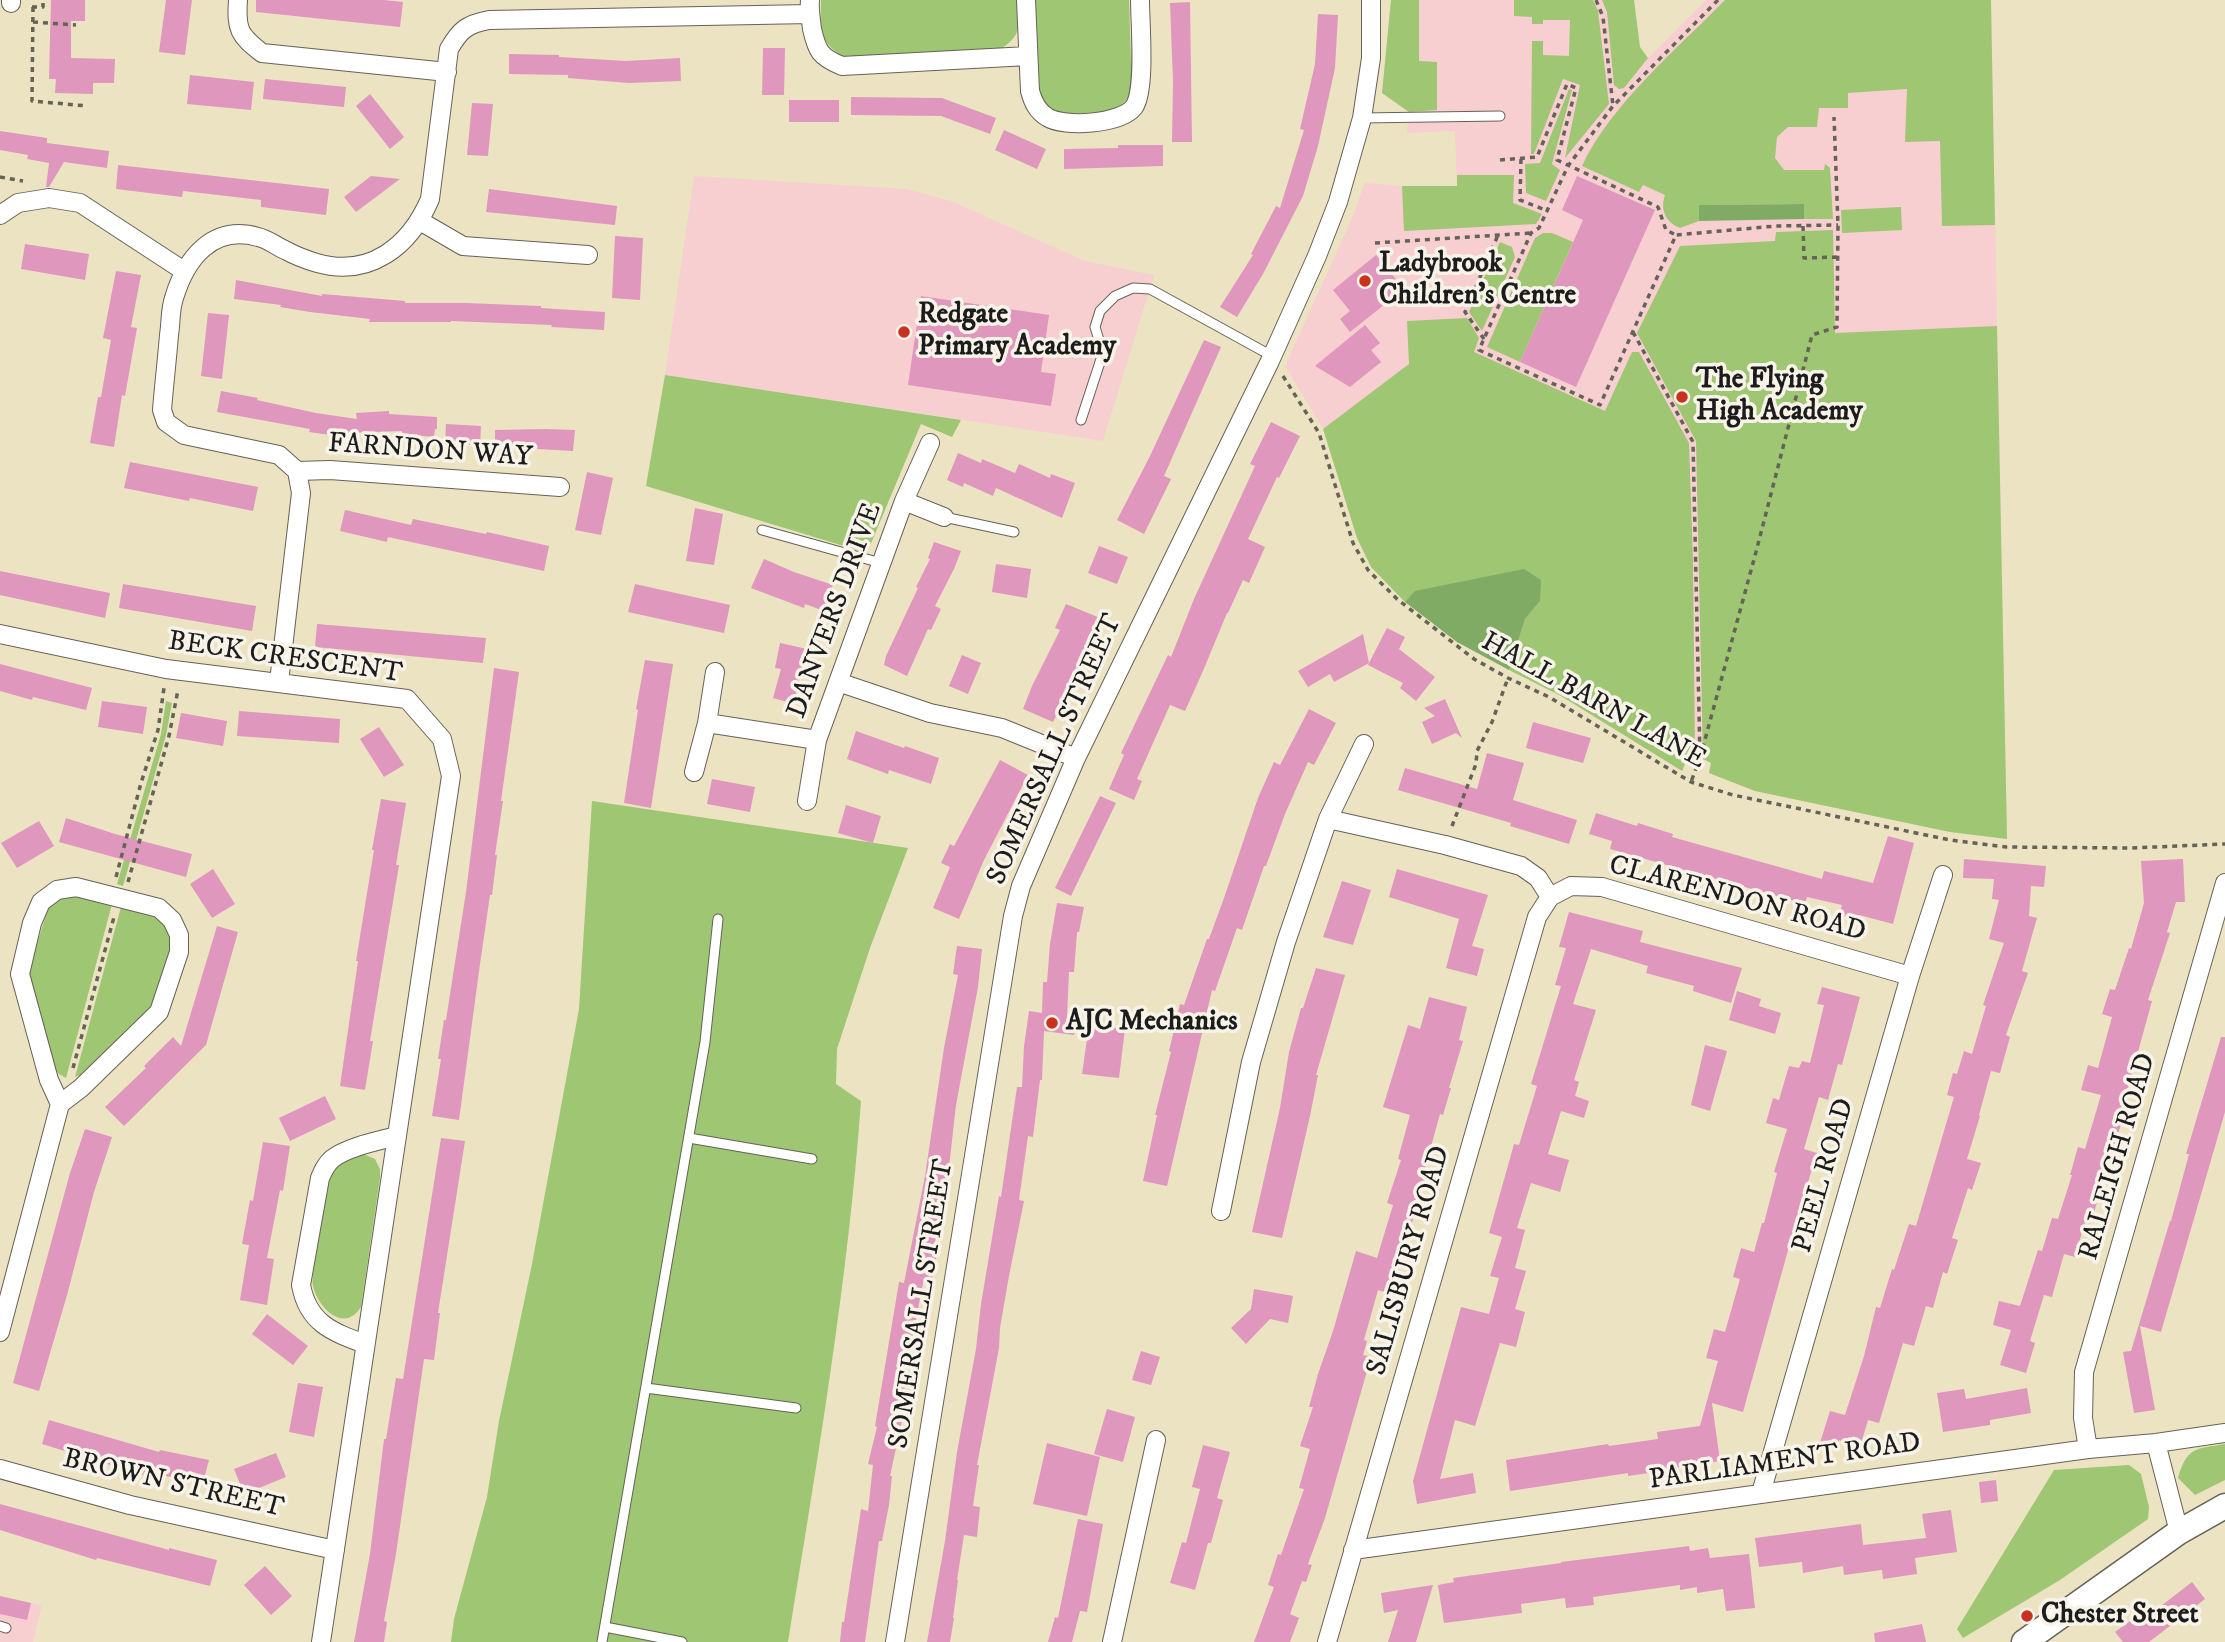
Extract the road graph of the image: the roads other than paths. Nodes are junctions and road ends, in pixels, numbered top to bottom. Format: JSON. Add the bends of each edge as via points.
{"nodes":[{"id":1,"x":238,"y":0,"type":"edge"},
{"id":2,"x":1026,"y":0,"type":"edge"},
{"id":3,"x":1140,"y":0,"type":"edge"},
{"id":4,"x":1371,"y":0,"type":"edge"},
{"id":5,"x":810,"y":7,"type":"edge"},
{"id":6,"x":1028,"y":55,"type":"junction"},
{"id":7,"x":447,"y":72,"type":"junction"},
{"id":8,"x":1500,"y":116,"type":"dead end"},
{"id":9,"x":1362,"y":118,"type":"junction"},
{"id":10,"x":0,"y":215,"type":"edge"},
{"id":11,"x":421,"y":221,"type":"junction"},
{"id":12,"x":588,"y":255,"type":"dead end"},
{"id":13,"x":184,"y":271,"type":"junction"},
{"id":14,"x":1271,"y":359,"type":"junction"},
{"id":15,"x":1082,"y":420,"type":"dead end"},
{"id":16,"x":930,"y":443,"type":"dead end"},
{"id":17,"x":297,"y":471,"type":"junction"},
{"id":18,"x":560,"y":487,"type":"dead end"},
{"id":19,"x":904,"y":501,"type":"junction"},
{"id":20,"x":944,"y":517,"type":"joint"},
{"id":21,"x":762,"y":530,"type":"dead end"},
{"id":22,"x":1014,"y":532,"type":"dead end"},
{"id":23,"x":881,"y":564,"type":"junction"},
{"id":24,"x":0,"y":634,"type":"edge"},
{"id":25,"x":715,"y":672,"type":"dead end"},
{"id":26,"x":279,"y":682,"type":"junction"},
{"id":27,"x":838,"y":682,"type":"junction"},
{"id":28,"x":707,"y":723,"type":"junction"},
{"id":29,"x":817,"y":740,"type":"junction"},
{"id":30,"x":1364,"y":744,"type":"dead end"},
{"id":31,"x":1076,"y":758,"type":"junction"},
{"id":32,"x":694,"y":772,"type":"dead end"},
{"id":33,"x":807,"y":801,"type":"dead end"},
{"id":34,"x":1328,"y":818,"type":"junction"},
{"id":35,"x":1943,"y":875,"type":"dead end"},
{"id":36,"x":2225,"y":883,"type":"edge"},
{"id":37,"x":1550,"y":897,"type":"junction"},
{"id":38,"x":718,"y":919,"type":"dead end"},
{"id":39,"x":1910,"y":976,"type":"junction"},
{"id":40,"x":62,"y":1102,"type":"junction"},
{"id":41,"x":397,"y":1136,"type":"junction"},
{"id":42,"x":689,"y":1138,"type":"junction"},
{"id":43,"x":812,"y":1159,"type":"dead end"},
{"id":44,"x":1221,"y":1211,"type":"dead end"},
{"id":45,"x":0,"y":1332,"type":"edge"},
{"id":46,"x":365,"y":1344,"type":"junction"},
{"id":47,"x":646,"y":1388,"type":"junction"},
{"id":48,"x":796,"y":1408,"type":"dead end"},
{"id":49,"x":2225,"y":1433,"type":"edge"},
{"id":50,"x":1156,"y":1440,"type":"dead end"},
{"id":51,"x":2156,"y":1443,"type":"junction"},
{"id":52,"x":2088,"y":1448,"type":"junction"},
{"id":53,"x":0,"y":1469,"type":"edge"},
{"id":54,"x":1761,"y":1493,"type":"junction"},
{"id":55,"x":2222,"y":1513,"type":"edge"},
{"id":56,"x":2179,"y":1532,"type":"junction"},
{"id":57,"x":335,"y":1550,"type":"junction"},
{"id":58,"x":1353,"y":1550,"type":"junction"},
{"id":59,"x":605,"y":1628,"type":"junction"},
{"id":60,"x":321,"y":1642,"type":"edge"},
{"id":61,"x":602,"y":1642,"type":"edge"},
{"id":62,"x":682,"y":1642,"type":"edge"},
{"id":63,"x":895,"y":1642,"type":"edge"},
{"id":64,"x":1112,"y":1642,"type":"edge"},
{"id":65,"x":1327,"y":1642,"type":"edge"},
{"id":66,"x":2024,"y":1642,"type":"edge"}],
"edges":[{"from":1,"to":7,"type":"street","via":[[237,19],[244,40],[262,53]]},
{"from":2,"to":6,"type":"street"},
{"from":3,"to":6,"type":"street","via":[[1140,91],[1133,108],[1114,120],[1062,123],[1046,117],[1034,105]]},
{"from":4,"to":9,"type":"street","name":"SOMERSALL STREET","via":[[1371,58]]},
{"from":5,"to":6,"type":"street","via":[[816,48],[842,66]]},
{"from":5,"to":7,"type":"street","name":"FARNDON WAY","via":[[471,23],[449,49]]},
{"from":7,"to":11,"type":"street","name":"FARNDON WAY","via":[[430,199]]},
{"from":8,"to":9,"type":"lane"},
{"from":9,"to":14,"type":"street","name":"SOMERSALL STREET","via":[[1338,202]]},
{"from":10,"to":13,"type":"street","via":[[18,203],[49,198],[80,203]]},
{"from":11,"to":12,"type":"street","via":[[463,246]]},
{"from":11,"to":13,"type":"street","name":"FARNDON WAY","via":[[399,246],[376,260],[346,268],[318,263],[246,234],[218,237],[199,250]]},
{"from":13,"to":17,"type":"street","name":"FARNDON WAY","via":[[173,299],[162,410],[166,422],[184,435],[279,455]]},
{"from":14,"to":15,"type":"lane","via":[[1150,289],[1133,289],[1115,296],[1100,311],[1095,327],[1103,353]]},
{"from":14,"to":31,"type":"street","name":"SOMERSALL STREET"},
{"from":16,"to":19,"type":"street","name":"DANVERS DRIVE"},
{"from":17,"to":18,"type":"street","name":"FARNDON WAY"},
{"from":17,"to":26,"type":"street","name":"FARNDON WAY","via":[[301,493]]},
{"from":19,"to":20,"type":"street"},
{"from":19,"to":23,"type":"street","name":"DANVERS DRIVE"},
{"from":20,"to":22,"type":"lane"},
{"from":21,"to":23,"type":"lane"},
{"from":23,"to":27,"type":"street","name":"DANVERS DRIVE"},
{"from":24,"to":26,"type":"street","name":"BECK CRESCENT","via":[[174,670]]},
{"from":25,"to":28,"type":"street"},
{"from":26,"to":41,"type":"street","name":"BECK CRESCENT","via":[[407,699],[442,739],[452,776]]},
{"from":27,"to":29,"type":"street","name":"DANVERS DRIVE"},
{"from":27,"to":31,"type":"street","via":[[930,713],[1002,728]]},
{"from":28,"to":29,"type":"street"},
{"from":28,"to":32,"type":"street"},
{"from":29,"to":33,"type":"street","name":"DANVERS DRIVE"},
{"from":30,"to":34,"type":"street"},
{"from":31,"to":63,"type":"street","name":"SOMERSALL STREET","via":[[1021,886],[1013,916]]},
{"from":34,"to":37,"type":"street","via":[[1521,866],[1538,878]]},
{"from":34,"to":44,"type":"street","via":[[1251,1062]]},
{"from":35,"to":39,"type":"street","name":"PEEL ROAD"},
{"from":36,"to":52,"type":"street","name":"RALEIGH ROAD","via":[[2084,1372]]},
{"from":37,"to":39,"type":"street","name":"CLARENDON ROAD","via":[[1571,886],[1602,887]]},
{"from":37,"to":58,"type":"street","name":"SALISBURY ROAD","via":[[1537,917]]},
{"from":38,"to":42,"type":"lane"},
{"from":39,"to":54,"type":"street","name":"PEEL ROAD"},
{"from":40,"to":40,"type":"street","via":[[49,1080],[20,974],[41,902],[57,890],[76,887],[159,908],[179,935],[179,952],[159,1012]]},
{"from":40,"to":45,"type":"street"},
{"from":41,"to":46,"type":"street","name":"BECK CRESCENT"},
{"from":41,"to":46,"type":"street","via":[[334,1157],[325,1166],[301,1285],[312,1316],[338,1335]]},
{"from":42,"to":43,"type":"lane"},
{"from":42,"to":47,"type":"lane"},
{"from":46,"to":57,"type":"street","name":"BECK CRESCENT"},
{"from":47,"to":48,"type":"lane"},
{"from":47,"to":59,"type":"lane"},
{"from":49,"to":51,"type":"street","name":"PARLIAMENT ROAD"},
{"from":50,"to":64,"type":"street"},
{"from":51,"to":52,"type":"street","name":"PARLIAMENT ROAD"},
{"from":51,"to":56,"type":"street"},
{"from":52,"to":54,"type":"street","name":"PARLIAMENT ROAD"},
{"from":53,"to":57,"type":"street","name":"BROWN STREET","via":[[130,1505]]},
{"from":54,"to":58,"type":"street","name":"PARLIAMENT ROAD"},
{"from":55,"to":56,"type":"street"},
{"from":56,"to":66,"type":"street"},
{"from":57,"to":60,"type":"street","name":"BECK CRESCENT"},
{"from":58,"to":65,"type":"street","name":"SALISBURY ROAD"},
{"from":59,"to":61,"type":"lane"},
{"from":59,"to":62,"type":"lane"}]}
